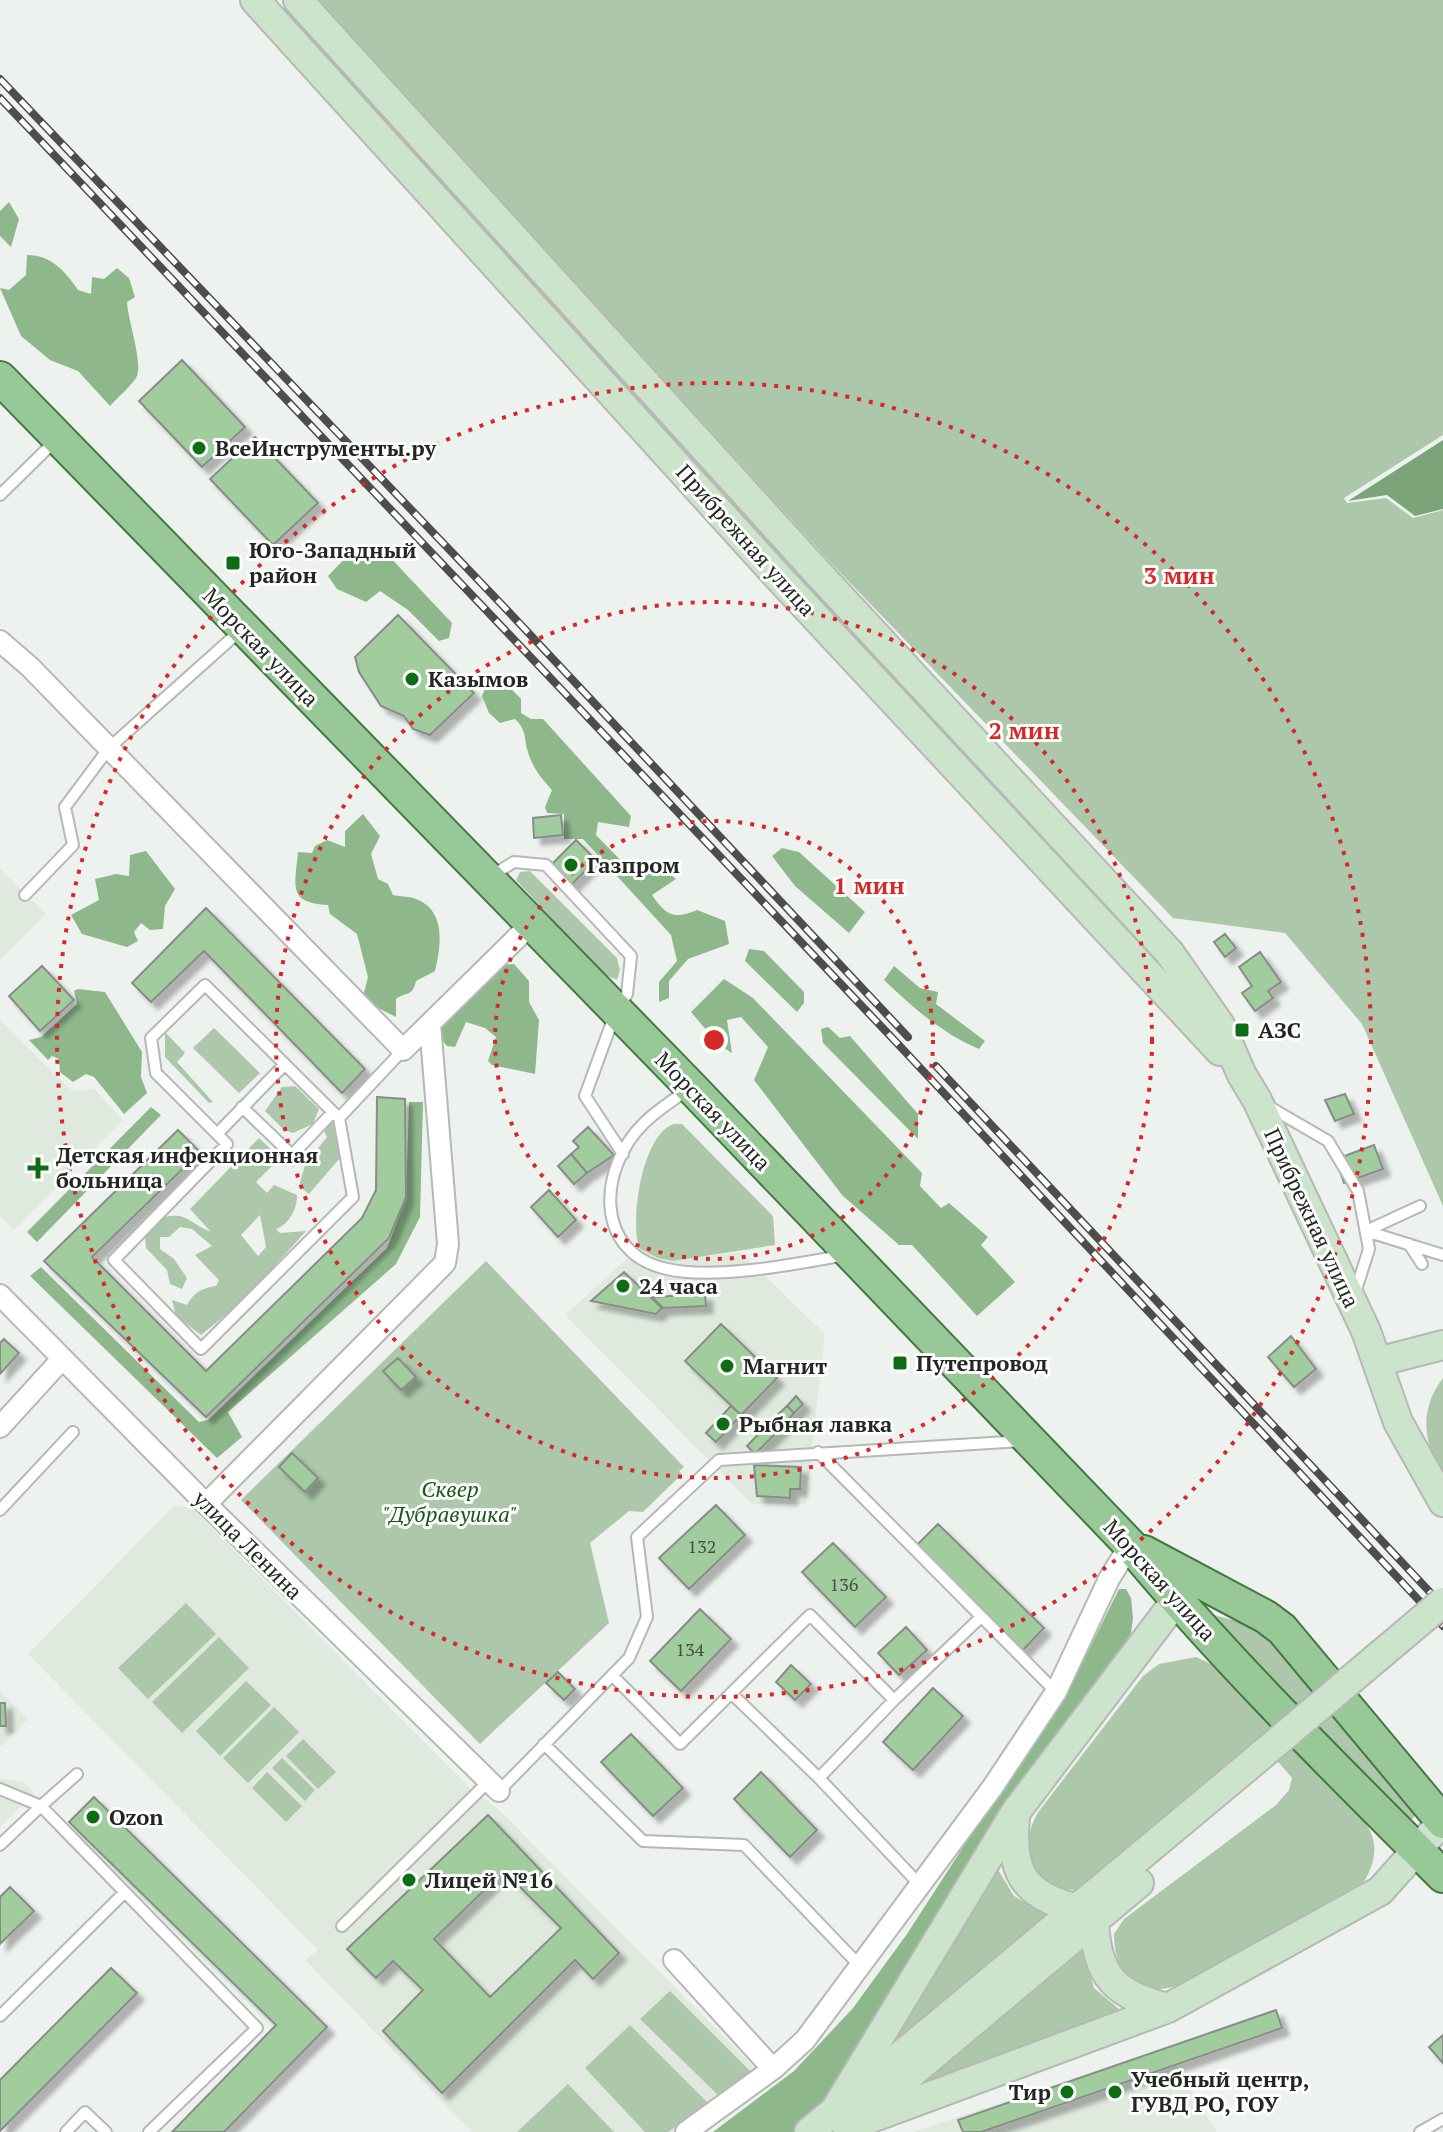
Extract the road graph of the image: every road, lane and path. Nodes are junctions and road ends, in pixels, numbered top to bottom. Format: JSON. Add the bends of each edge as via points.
{"nodes":[{"id":1,"x":255,"y":0,"type":"edge"},
{"id":2,"x":298,"y":0,"type":"edge"},
{"id":3,"x":0,"y":378,"type":"edge"},
{"id":4,"x":58,"y":438,"type":"junction"},
{"id":5,"x":0,"y":495,"type":"edge"},
{"id":6,"x":788,"y":540,"type":"junction"},
{"id":7,"x":764,"y":561,"type":"junction"},
{"id":8,"x":243,"y":628,"type":"junction"},
{"id":9,"x":0,"y":641,"type":"edge"},
{"id":10,"x":109,"y":748,"type":"junction"},
{"id":11,"x":486,"y":880,"type":"junction"},
{"id":12,"x":25,"y":895,"type":"dead end"},
{"id":13,"x":530,"y":925,"type":"junction"},
{"id":14,"x":1160,"y":966,"type":"junction"},
{"id":15,"x":616,"y":1011,"type":"junction"},
{"id":16,"x":430,"y":1024,"type":"junction"},
{"id":17,"x":403,"y":1050,"type":"junction"},
{"id":18,"x":284,"y":1065,"type":"junction"},
{"id":19,"x":691,"y":1087,"type":"junction"},
{"id":20,"x":1257,"y":1100,"type":"junction"},
{"id":21,"x":242,"y":1107,"type":"junction"},
{"id":22,"x":336,"y":1115,"type":"junction"},
{"id":23,"x":217,"y":1134,"type":"junction"},
{"id":24,"x":623,"y":1154,"type":"junction"},
{"id":25,"x":1420,"y":1206,"type":"dead end"},
{"id":26,"x":1366,"y":1231,"type":"junction"},
{"id":27,"x":1409,"y":1244,"type":"junction"},
{"id":28,"x":851,"y":1254,"type":"junction"},
{"id":29,"x":1443,"y":1255,"type":"edge"},
{"id":30,"x":1422,"y":1264,"type":"dead end"},
{"id":31,"x":0,"y":1295,"type":"edge"},
{"id":32,"x":1352,"y":1301,"type":"junction"},
{"id":33,"x":1443,"y":1345,"type":"edge"},
{"id":34,"x":62,"y":1359,"type":"junction"},
{"id":35,"x":1377,"y":1362,"type":"junction"},
{"id":36,"x":0,"y":1427,"type":"edge"},
{"id":37,"x":73,"y":1432,"type":"dead end"},
{"id":38,"x":1031,"y":1441,"type":"junction"},
{"id":39,"x":818,"y":1452,"type":"junction"},
{"id":40,"x":1443,"y":1502,"type":"edge"},
{"id":41,"x":206,"y":1504,"type":"junction"},
{"id":42,"x":0,"y":1510,"type":"edge"},
{"id":43,"x":1130,"y":1545,"type":"junction"},
{"id":44,"x":1185,"y":1590,"type":"junction"},
{"id":45,"x":1443,"y":1602,"type":"edge"},
{"id":46,"x":980,"y":1618,"type":"junction"},
{"id":47,"x":1443,"y":1621,"type":"edge"},
{"id":48,"x":612,"y":1675,"type":"junction"},
{"id":49,"x":1056,"y":1692,"type":"junction"},
{"id":50,"x":731,"y":1693,"type":"junction"},
{"id":51,"x":894,"y":1700,"type":"junction"},
{"id":52,"x":544,"y":1744,"type":"junction"},
{"id":53,"x":77,"y":1774,"type":"dead end"},
{"id":54,"x":1252,"y":1774,"type":"junction"},
{"id":55,"x":819,"y":1778,"type":"junction"},
{"id":56,"x":494,"y":1786,"type":"junction"},
{"id":57,"x":0,"y":1789,"type":"edge"},
{"id":58,"x":41,"y":1806,"type":"junction"},
{"id":59,"x":1015,"y":1813,"type":"junction"},
{"id":60,"x":1443,"y":1822,"type":"edge"},
{"id":61,"x":0,"y":1845,"type":"edge"},
{"id":62,"x":1418,"y":1851,"type":"junction"},
{"id":63,"x":1443,"y":1876,"type":"edge"},
{"id":64,"x":920,"y":1885,"type":"junction"},
{"id":65,"x":125,"y":1892,"type":"junction"},
{"id":66,"x":1094,"y":1909,"type":"junction"},
{"id":67,"x":342,"y":1926,"type":"dead end"},
{"id":68,"x":674,"y":1960,"type":"dead end"},
{"id":69,"x":860,"y":1966,"type":"junction"},
{"id":70,"x":1168,"y":2008,"type":"junction"},
{"id":71,"x":0,"y":2016,"type":"edge"},
{"id":72,"x":773,"y":2069,"type":"junction"},
{"id":73,"x":1443,"y":2119,"type":"edge"},
{"id":74,"x":840,"y":2124,"type":"edge"},
{"id":75,"x":66,"y":2132,"type":"edge"},
{"id":76,"x":106,"y":2132,"type":"edge"},
{"id":77,"x":149,"y":2132,"type":"edge"},
{"id":78,"x":686,"y":2132,"type":"edge"},
{"id":79,"x":809,"y":2132,"type":"edge"},
{"id":80,"x":1420,"y":2132,"type":"edge"}],
"edges":[{"from":1,"to":7,"type":"main road","name":"Прибрежная улица"},
{"from":2,"to":6,"type":"main road","name":"Прибрежная улица"},
{"from":3,"to":4,"type":"main road","name":"Морская улица"},
{"from":4,"to":5,"type":"lane"},
{"from":4,"to":8,"type":"main road","name":"Морская улица"},
{"from":6,"to":7,"type":"lane"},
{"from":6,"to":14,"type":"main road","name":"Прибрежная улица"},
{"from":7,"to":14,"type":"main road","name":"Прибрежная улица"},
{"from":8,"to":10,"type":"lane"},
{"from":8,"to":11,"type":"main road","name":"Морская улица"},
{"from":9,"to":10,"type":"street"},
{"from":10,"to":12,"type":"lane","via":[[65,807],[73,845]]},
{"from":10,"to":17,"type":"street"},
{"from":11,"to":13,"type":"main road","name":"Морская улица"},
{"from":11,"to":15,"type":"lane","via":[[514,862],[540,863],[555,872],[631,956],[627,994]]},
{"from":13,"to":15,"type":"main road","name":"Морская улица"},
{"from":13,"to":16,"type":"street"},
{"from":14,"to":20,"type":"main road","name":"Прибрежная улица"},
{"from":15,"to":19,"type":"main road","name":"Морская улица"},
{"from":15,"to":24,"type":"lane","via":[[585,1096]]},
{"from":16,"to":17,"type":"street"},
{"from":16,"to":41,"type":"street","via":[[448,1244],[445,1263]]},
{"from":17,"to":22,"type":"lane"},
{"from":18,"to":21,"type":"lane"},
{"from":18,"to":22,"type":"lane"},
{"from":18,"to":23,"type":"lane","via":[[205,985],[151,1038],[156,1073]]},
{"from":19,"to":24,"type":"lane","via":[[644,1123]]},
{"from":19,"to":28,"type":"main road","name":"Морская улица"},
{"from":20,"to":26,"type":"lane","via":[[1328,1141],[1358,1191]]},
{"from":20,"to":32,"type":"main road","name":"Прибрежная улица"},
{"from":21,"to":22,"type":"lane","via":[[292,1155]]},
{"from":21,"to":23,"type":"lane"},
{"from":22,"to":23,"type":"lane","via":[[353,1197],[201,1349],[114,1260],[227,1144]]},
{"from":24,"to":28,"type":"lane","via":[[608,1205],[620,1240],[649,1264],[692,1272]]},
{"from":25,"to":26,"type":"lane"},
{"from":26,"to":27,"type":"lane"},
{"from":26,"to":32,"type":"lane","via":[[1369,1249]]},
{"from":27,"to":29,"type":"lane"},
{"from":27,"to":30,"type":"lane"},
{"from":28,"to":38,"type":"main road","name":"Морская улица"},
{"from":31,"to":34,"type":"street","name":"улица Ленина"},
{"from":32,"to":35,"type":"main road","name":"Прибрежная улица"},
{"from":33,"to":35,"type":"main road"},
{"from":34,"to":36,"type":"street"},
{"from":34,"to":41,"type":"street","name":"улица Ленина"},
{"from":35,"to":40,"type":"main road","name":"Прибрежная улица","via":[[1398,1422]]},
{"from":37,"to":42,"type":"lane"},
{"from":38,"to":39,"type":"lane"},
{"from":38,"to":43,"type":"main road","name":"Морская улица"},
{"from":39,"to":46,"type":"lane"},
{"from":39,"to":48,"type":"lane","via":[[719,1460],[637,1537],[647,1617],[629,1658]]},
{"from":41,"to":56,"type":"street","name":"улица Ленина"},
{"from":43,"to":44,"type":"main road","name":"Морская улица"},
{"from":43,"to":49,"type":"street"},
{"from":44,"to":59,"type":"main road"},
{"from":44,"to":60,"type":"main road","name":"Морская улица","via":[[1282,1629]]},
{"from":44,"to":62,"type":"main road","name":"Морская улица","via":[[1290,1722]]},
{"from":45,"to":54,"type":"main road","bridge":true},
{"from":46,"to":49,"type":"lane"},
{"from":46,"to":51,"type":"lane"},
{"from":47,"to":54,"type":"main road"},
{"from":48,"to":50,"type":"lane","via":[[680,1744]]},
{"from":48,"to":52,"type":"lane"},
{"from":49,"to":64,"type":"street"},
{"from":50,"to":51,"type":"lane","via":[[810,1615]]},
{"from":50,"to":55,"type":"lane"},
{"from":51,"to":55,"type":"lane"},
{"from":52,"to":56,"type":"lane"},
{"from":52,"to":69,"type":"lane","via":[[643,1841],[744,1845]]},
{"from":53,"to":58,"type":"lane"},
{"from":54,"to":66,"type":"main road"},
{"from":55,"to":64,"type":"lane"},
{"from":56,"to":67,"type":"lane"},
{"from":57,"to":58,"type":"lane"},
{"from":58,"to":61,"type":"lane"},
{"from":58,"to":65,"type":"lane"},
{"from":59,"to":66,"type":"main road","via":[[1012,1846],[1029,1889],[1052,1902]]},
{"from":59,"to":74,"type":"main road"},
{"from":60,"to":62,"type":"main road"},
{"from":62,"to":63,"type":"main road","name":"Морская улица"},
{"from":62,"to":70,"type":"main road","via":[[1380,1891]]},
{"from":64,"to":69,"type":"street"},
{"from":65,"to":71,"type":"lane"},
{"from":65,"to":77,"type":"lane","via":[[257,2028]]},
{"from":66,"to":70,"type":"main road","via":[[1095,1948],[1110,1982],[1134,1999]]},
{"from":66,"to":74,"type":"main road"},
{"from":68,"to":72,"type":"street"},
{"from":69,"to":72,"type":"street","via":[[805,2040]]},
{"from":70,"to":74,"type":"main road"},
{"from":72,"to":78,"type":"street"},
{"from":73,"to":80,"type":"lane"},
{"from":74,"to":79,"type":"main road"},
{"from":75,"to":76,"type":"lane","via":[[85,2112]]}]}
